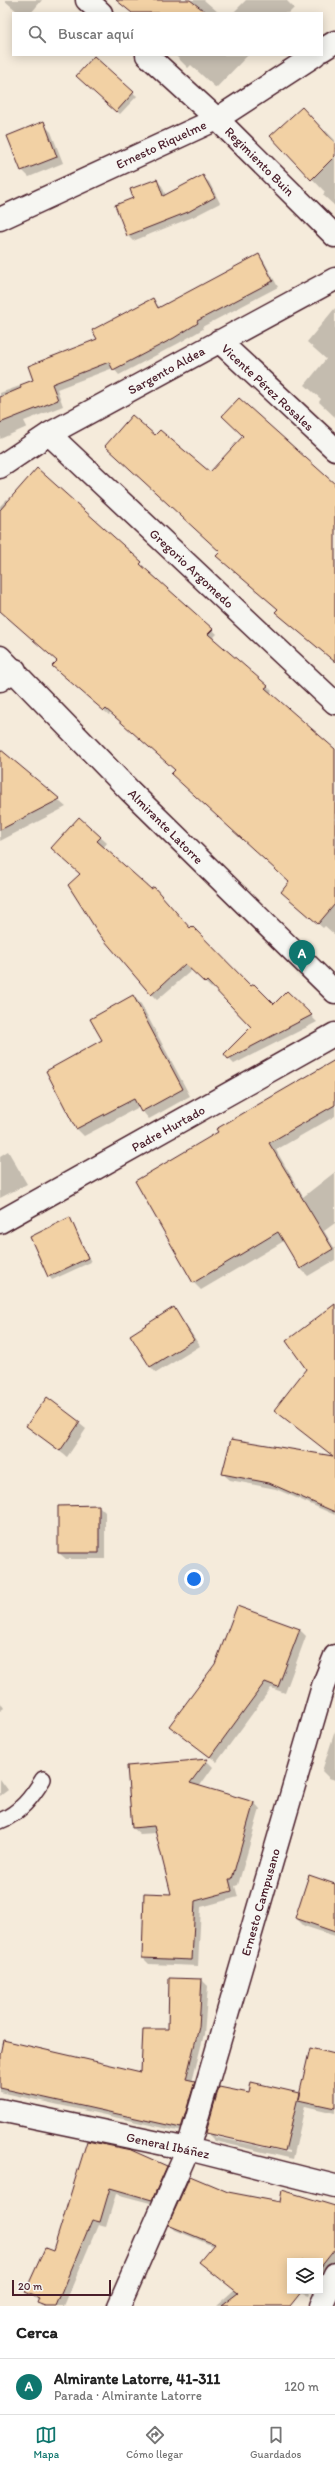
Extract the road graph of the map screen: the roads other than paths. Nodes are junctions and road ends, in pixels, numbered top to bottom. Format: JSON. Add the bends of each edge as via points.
{"nodes":[{"id":1,"x":87,"y":0,"type":"edge"},
{"id":2,"x":100,"y":12,"type":"edge"},
{"id":3,"x":335,"y":42,"type":"edge"},
{"id":4,"x":323,"y":49,"type":"edge"},
{"id":5,"x":148,"y":56,"type":"edge"},
{"id":6,"x":313,"y":56,"type":"edge"},
{"id":7,"x":217,"y":119,"type":"junction"},
{"id":8,"x":0,"y":220,"type":"edge"},
{"id":9,"x":335,"y":236,"type":"edge"},
{"id":10,"x":335,"y":279,"type":"edge"},
{"id":11,"x":219,"y":341,"type":"junction"},
{"id":12,"x":49,"y":434,"type":"junction"},
{"id":13,"x":335,"y":449,"type":"edge"},
{"id":14,"x":0,"y":467,"type":"edge"},
{"id":15,"x":5,"y":669,"type":"edge"},
{"id":16,"x":335,"y":703,"type":"edge"},
{"id":17,"x":335,"y":992,"type":"edge"},
{"id":18,"x":335,"y":1034,"type":"edge"},
{"id":19,"x":0,"y":1222,"type":"edge"},
{"id":20,"x":335,"y":1656,"type":"edge"},
{"id":21,"x":43,"y":1779,"type":"dead end"},
{"id":22,"x":0,"y":1821,"type":"edge"},
{"id":23,"x":0,"y":2110,"type":"edge"},
{"id":24,"x":188,"y":2149,"type":"junction"},
{"id":25,"x":335,"y":2186,"type":"edge"},
{"id":26,"x":335,"y":2274,"type":"edge"},
{"id":27,"x":119,"y":2306,"type":"edge"},
{"id":28,"x":321,"y":2306,"type":"edge"}],
"edges":[{"from":1,"to":2,"type":"street"},
{"from":3,"to":4,"type":"street"},
{"from":5,"to":7,"type":"street","name":"Regimiento Buin"},
{"from":6,"to":7,"type":"street","name":"Ernesto Riquelme"},
{"from":7,"to":8,"type":"street","name":"Ernesto Riquelme"},
{"from":7,"to":9,"type":"street","name":"Regimiento Buin"},
{"from":10,"to":11,"type":"street","name":"Sargento Aldea"},
{"from":11,"to":12,"type":"street","name":"Sargento Aldea"},
{"from":11,"to":13,"type":"street","name":"Vicente Pérez Rosales"},
{"from":12,"to":14,"type":"street","name":"Sargento Aldea"},
{"from":12,"to":16,"type":"street","name":"Gregorio Argomedo"},
{"from":15,"to":17,"type":"street","name":"Almirante Latorre"},
{"from":18,"to":19,"type":"street","name":"Padre Hurtado"},
{"from":20,"to":24,"type":"street","name":"Ernesto Campusano","via":[[323,1686]]},
{"from":21,"to":22,"type":"lane","via":[[20,1809]]},
{"from":23,"to":24,"type":"street","name":"General Ibáñez"},
{"from":24,"to":25,"type":"street","name":"General Ibáñez"},
{"from":24,"to":27,"type":"street","name":"Ernesto Campusano"},
{"from":26,"to":28,"type":"street"}]}
